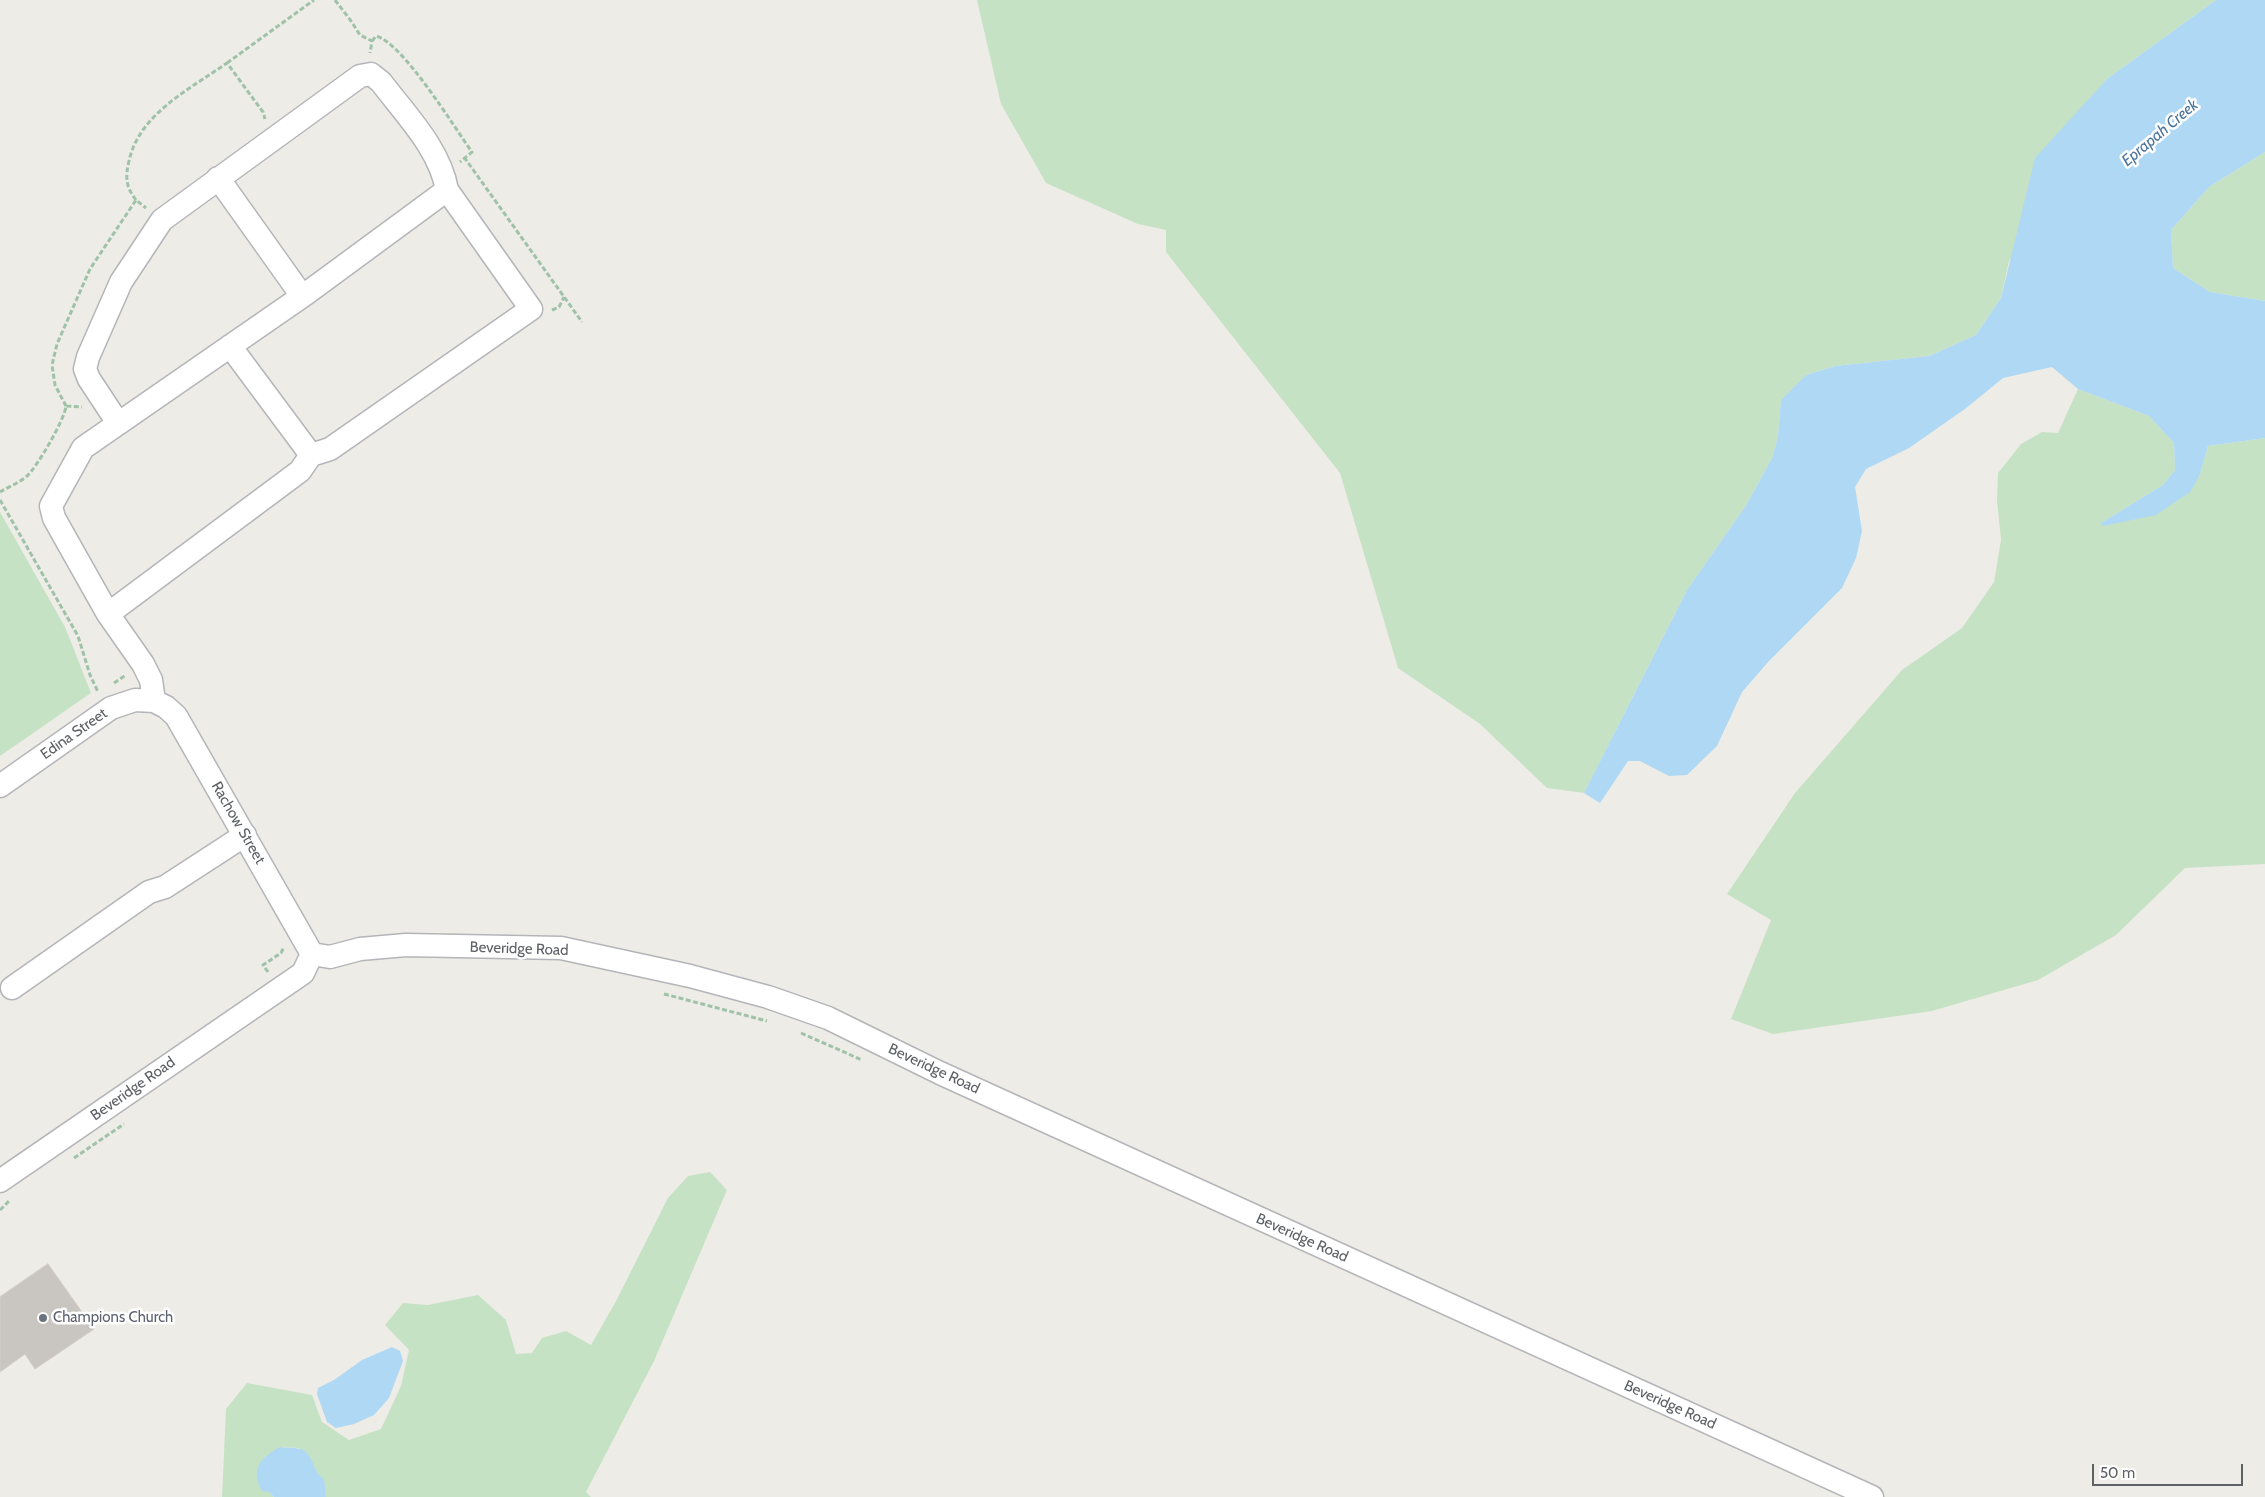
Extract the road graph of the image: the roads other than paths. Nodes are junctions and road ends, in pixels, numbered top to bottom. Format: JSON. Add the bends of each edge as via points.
{"nodes":[{"id":1,"x":218,"y":178,"type":"junction"},
{"id":2,"x":445,"y":181,"type":"junction"},
{"id":3,"x":302,"y":296,"type":"junction"},
{"id":4,"x":230,"y":346,"type":"junction"},
{"id":5,"x":111,"y":428,"type":"junction"},
{"id":6,"x":311,"y":455,"type":"junction"},
{"id":7,"x":108,"y":614,"type":"junction"},
{"id":8,"x":154,"y":701,"type":"junction"},
{"id":9,"x":0,"y":786,"type":"edge"},
{"id":10,"x":245,"y":835,"type":"junction"},
{"id":11,"x":312,"y":954,"type":"junction"},
{"id":12,"x":12,"y":988,"type":"dead end"},
{"id":13,"x":0,"y":1181,"type":"edge"},
{"id":14,"x":1872,"y":1497,"type":"edge"}],
"edges":[{"from":1,"to":2,"type":"street","via":[[360,76],[371,74],[387,89],[430,148]]},
{"from":1,"to":3,"type":"street"},
{"from":1,"to":5,"type":"street","via":[[162,220],[121,282],[88,357],[85,369]]},
{"from":2,"to":3,"type":"street"},
{"from":2,"to":6,"type":"street","via":[[532,309],[330,449]]},
{"from":3,"to":4,"type":"street"},
{"from":4,"to":5,"type":"street"},
{"from":4,"to":6,"type":"street"},
{"from":5,"to":7,"type":"street","via":[[83,448],[51,506],[54,518]]},
{"from":6,"to":7,"type":"street","via":[[300,471]]},
{"from":7,"to":8,"type":"street","via":[[143,664],[151,680]]},
{"from":8,"to":9,"type":"street","name":"Edina Street","via":[[135,700],[111,708]]},
{"from":8,"to":10,"type":"street","name":"Rachow Street","via":[[176,716]]},
{"from":10,"to":11,"type":"street","name":"Rachow Street"},
{"from":10,"to":12,"type":"street","via":[[165,887],[149,892]]},
{"from":11,"to":13,"type":"street","name":"Beveridge Road","via":[[303,973]]},
{"from":11,"to":14,"type":"street","name":"Beveridge Road","via":[[330,957],[360,949],[406,945],[561,948],[768,997],[828,1018],[949,1077]]}]}
